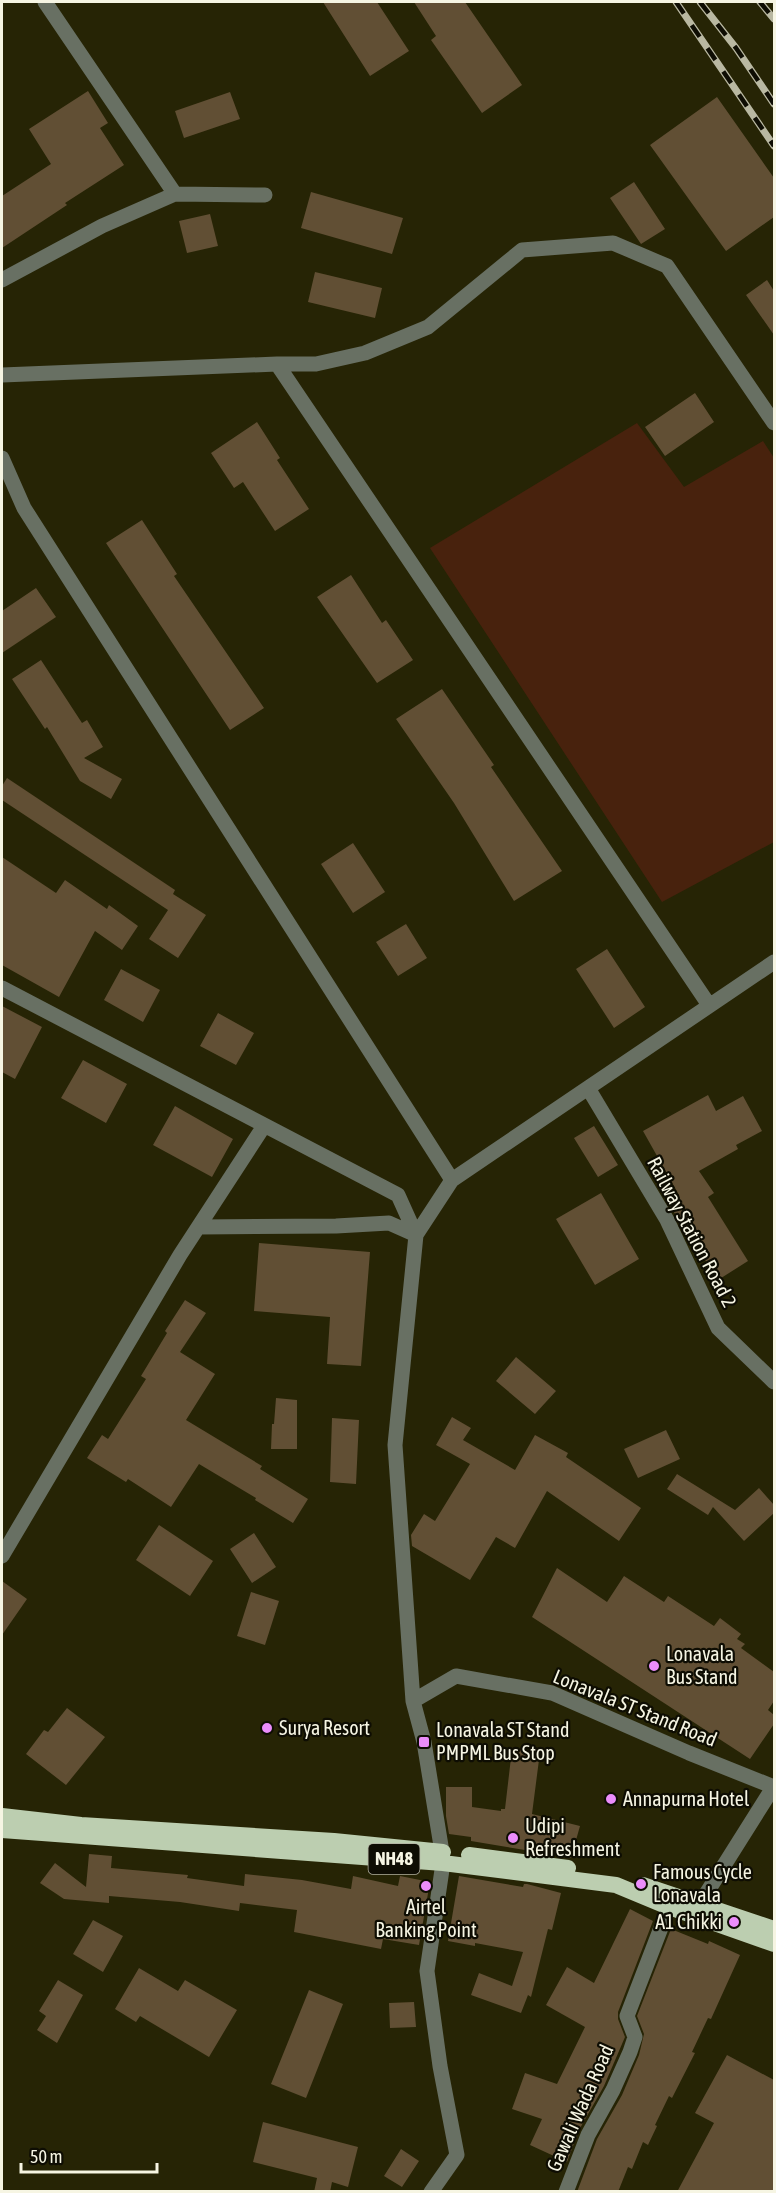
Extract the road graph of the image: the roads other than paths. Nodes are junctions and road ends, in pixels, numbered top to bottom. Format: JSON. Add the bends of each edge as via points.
{"nodes":[{"id":1,"x":45,"y":2,"type":"edge"},
{"id":2,"x":175,"y":194,"type":"junction"},
{"id":3,"x":265,"y":195,"type":"dead end"},
{"id":4,"x":2,"y":280,"type":"edge"},
{"id":5,"x":277,"y":364,"type":"junction"},
{"id":6,"x":2,"y":375,"type":"edge"},
{"id":7,"x":774,"y":423,"type":"edge"},
{"id":8,"x":2,"y":458,"type":"edge"},
{"id":9,"x":774,"y":962,"type":"edge"},
{"id":10,"x":2,"y":988,"type":"edge"},
{"id":11,"x":709,"y":1005,"type":"junction"},
{"id":12,"x":588,"y":1088,"type":"junction"},
{"id":13,"x":264,"y":1126,"type":"junction"},
{"id":14,"x":452,"y":1180,"type":"junction"},
{"id":15,"x":199,"y":1227,"type":"junction"},
{"id":16,"x":416,"y":1235,"type":"junction"},
{"id":17,"x":774,"y":1380,"type":"edge"},
{"id":18,"x":2,"y":1556,"type":"edge"},
{"id":19,"x":413,"y":1701,"type":"junction"},
{"id":20,"x":774,"y":1786,"type":"edge"},
{"id":21,"x":2,"y":1816,"type":"edge"},
{"id":22,"x":2,"y":1830,"type":"edge"},
{"id":23,"x":442,"y":1858,"type":"junction"},
{"id":24,"x":669,"y":1907,"type":"junction"},
{"id":25,"x":695,"y":1910,"type":"junction"},
{"id":26,"x":774,"y":1929,"type":"edge"},
{"id":27,"x":774,"y":1944,"type":"edge"},
{"id":28,"x":431,"y":2192,"type":"edge"},
{"id":29,"x":566,"y":2192,"type":"edge"}],
"edges":[{"from":1,"to":2,"type":"street"},
{"from":2,"to":3,"type":"street"},
{"from":2,"to":4,"type":"street","via":[[102,226]]},
{"from":5,"to":6,"type":"street"},
{"from":5,"to":7,"type":"street","via":[[316,364],[364,353],[428,327],[522,250],[613,243],[667,266]]},
{"from":5,"to":11,"type":"street"},
{"from":8,"to":14,"type":"street","via":[[24,508]]},
{"from":9,"to":11,"type":"street"},
{"from":10,"to":13,"type":"street"},
{"from":11,"to":12,"type":"street"},
{"from":12,"to":14,"type":"street"},
{"from":12,"to":17,"type":"street","name":"Railway Station Road 2","via":[[667,1220],[718,1328]]},
{"from":13,"to":15,"type":"street"},
{"from":13,"to":16,"type":"street","via":[[398,1195]]},
{"from":14,"to":16,"type":"street"},
{"from":15,"to":16,"type":"street","via":[[389,1223]]},
{"from":15,"to":18,"type":"street"},
{"from":16,"to":19,"type":"street","via":[[395,1445]]},
{"from":19,"to":20,"type":"street","name":"Lonavala ST Stand Road","via":[[456,1676],[552,1693]]},
{"from":19,"to":23,"type":"street","via":[[424,1742]]},
{"from":20,"to":25,"type":"street"},
{"from":21,"to":23,"type":"highway","number":"NH48","via":[[81,1825],[334,1841]]},
{"from":22,"to":23,"type":"highway","number":"NH48"},
{"from":23,"to":24,"type":"highway","number":"NH48","via":[[616,1885]]},
{"from":23,"to":25,"type":"highway","number":"NH48","via":[[529,1862],[618,1876]]},
{"from":23,"to":28,"type":"street","via":[[427,1971],[457,2155]]},
{"from":24,"to":25,"type":"highway","number":"NH48"},
{"from":24,"to":29,"type":"street","name":"Gawali Wada Road","via":[[627,2016],[635,2037],[630,2052],[588,2135]]},
{"from":25,"to":26,"type":"highway","number":"NH48"},
{"from":25,"to":27,"type":"highway","number":"NH48"}]}
